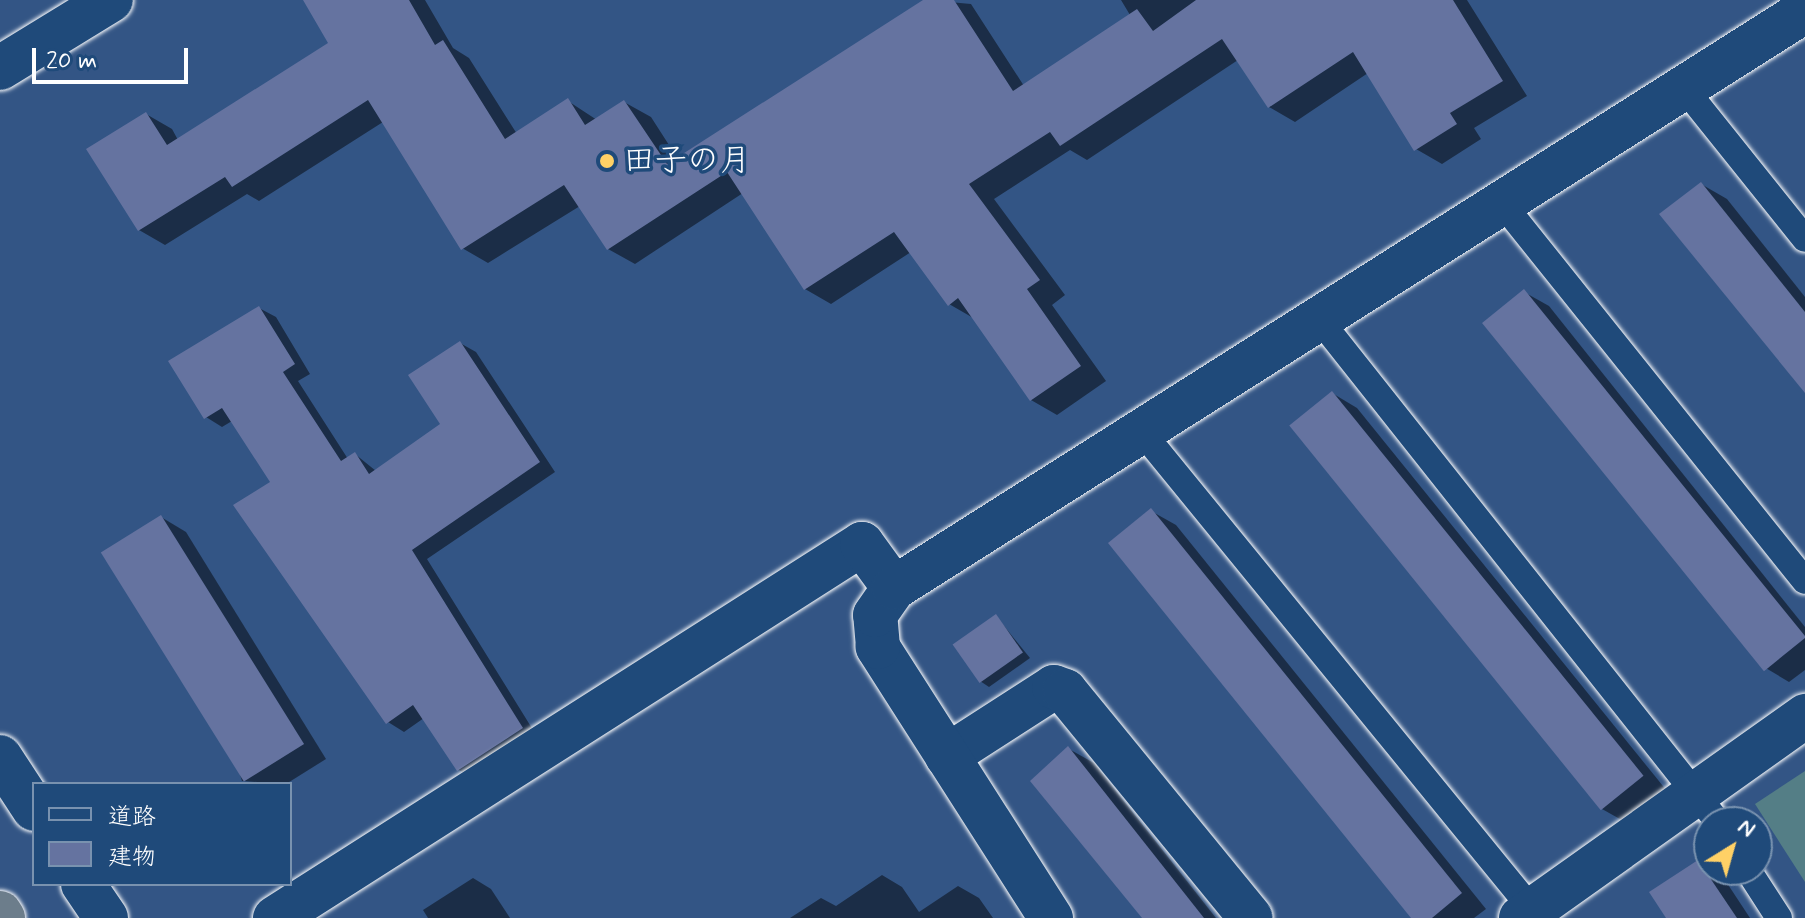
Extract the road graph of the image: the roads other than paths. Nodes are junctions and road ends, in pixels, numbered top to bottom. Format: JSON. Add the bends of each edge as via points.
{"nodes":[{"id":1,"x":111,"y":0,"type":"edge"},
{"id":2,"x":1805,"y":11,"type":"edge"},
{"id":3,"x":0,"y":68,"type":"edge"},
{"id":4,"x":1684,"y":88,"type":"junction"},
{"id":5,"x":1502,"y":203,"type":"junction"},
{"id":6,"x":1805,"y":239,"type":"edge"},
{"id":7,"x":1319,"y":319,"type":"junction"},
{"id":8,"x":1142,"y":432,"type":"junction"},
{"id":9,"x":1805,"y":581,"type":"edge"},
{"id":10,"x":894,"y":588,"type":"junction"},
{"id":11,"x":1805,"y":716,"type":"edge"},
{"id":12,"x":947,"y":756,"type":"junction"},
{"id":13,"x":0,"y":757,"type":"edge"},
{"id":14,"x":32,"y":806,"type":"edge"},
{"id":15,"x":1707,"y":806,"type":"edge"},
{"id":16,"x":1709,"y":806,"type":"edge"},
{"id":17,"x":1693,"y":816,"type":"edge"},
{"id":18,"x":84,"y":886,"type":"edge"},
{"id":19,"x":1758,"y":886,"type":"edge"},
{"id":20,"x":1531,"y":915,"type":"edge"},
{"id":21,"x":106,"y":918,"type":"edge"},
{"id":22,"x":275,"y":918,"type":"edge"},
{"id":23,"x":1051,"y":918,"type":"edge"},
{"id":24,"x":1251,"y":918,"type":"edge"},
{"id":25,"x":1779,"y":918,"type":"edge"}],
"edges":[{"from":1,"to":3,"type":"street"},
{"from":2,"to":4,"type":"street"},
{"from":4,"to":5,"type":"street"},
{"from":4,"to":6,"type":"lane"},
{"from":5,"to":7,"type":"street"},
{"from":5,"to":9,"type":"lane"},
{"from":7,"to":8,"type":"street"},
{"from":7,"to":15,"type":"lane"},
{"from":8,"to":10,"type":"street"},
{"from":8,"to":20,"type":"lane"},
{"from":10,"to":12,"type":"street","via":[[875,615],[878,647]]},
{"from":10,"to":22,"type":"street","via":[[862,544]]},
{"from":11,"to":16,"type":"street"},
{"from":12,"to":23,"type":"street"},
{"from":12,"to":24,"type":"street","via":[[1054,687],[1065,691]]},
{"from":13,"to":14,"type":"street"},
{"from":17,"to":20,"type":"street"},
{"from":18,"to":21,"type":"street"},
{"from":19,"to":25,"type":"lane"}]}
